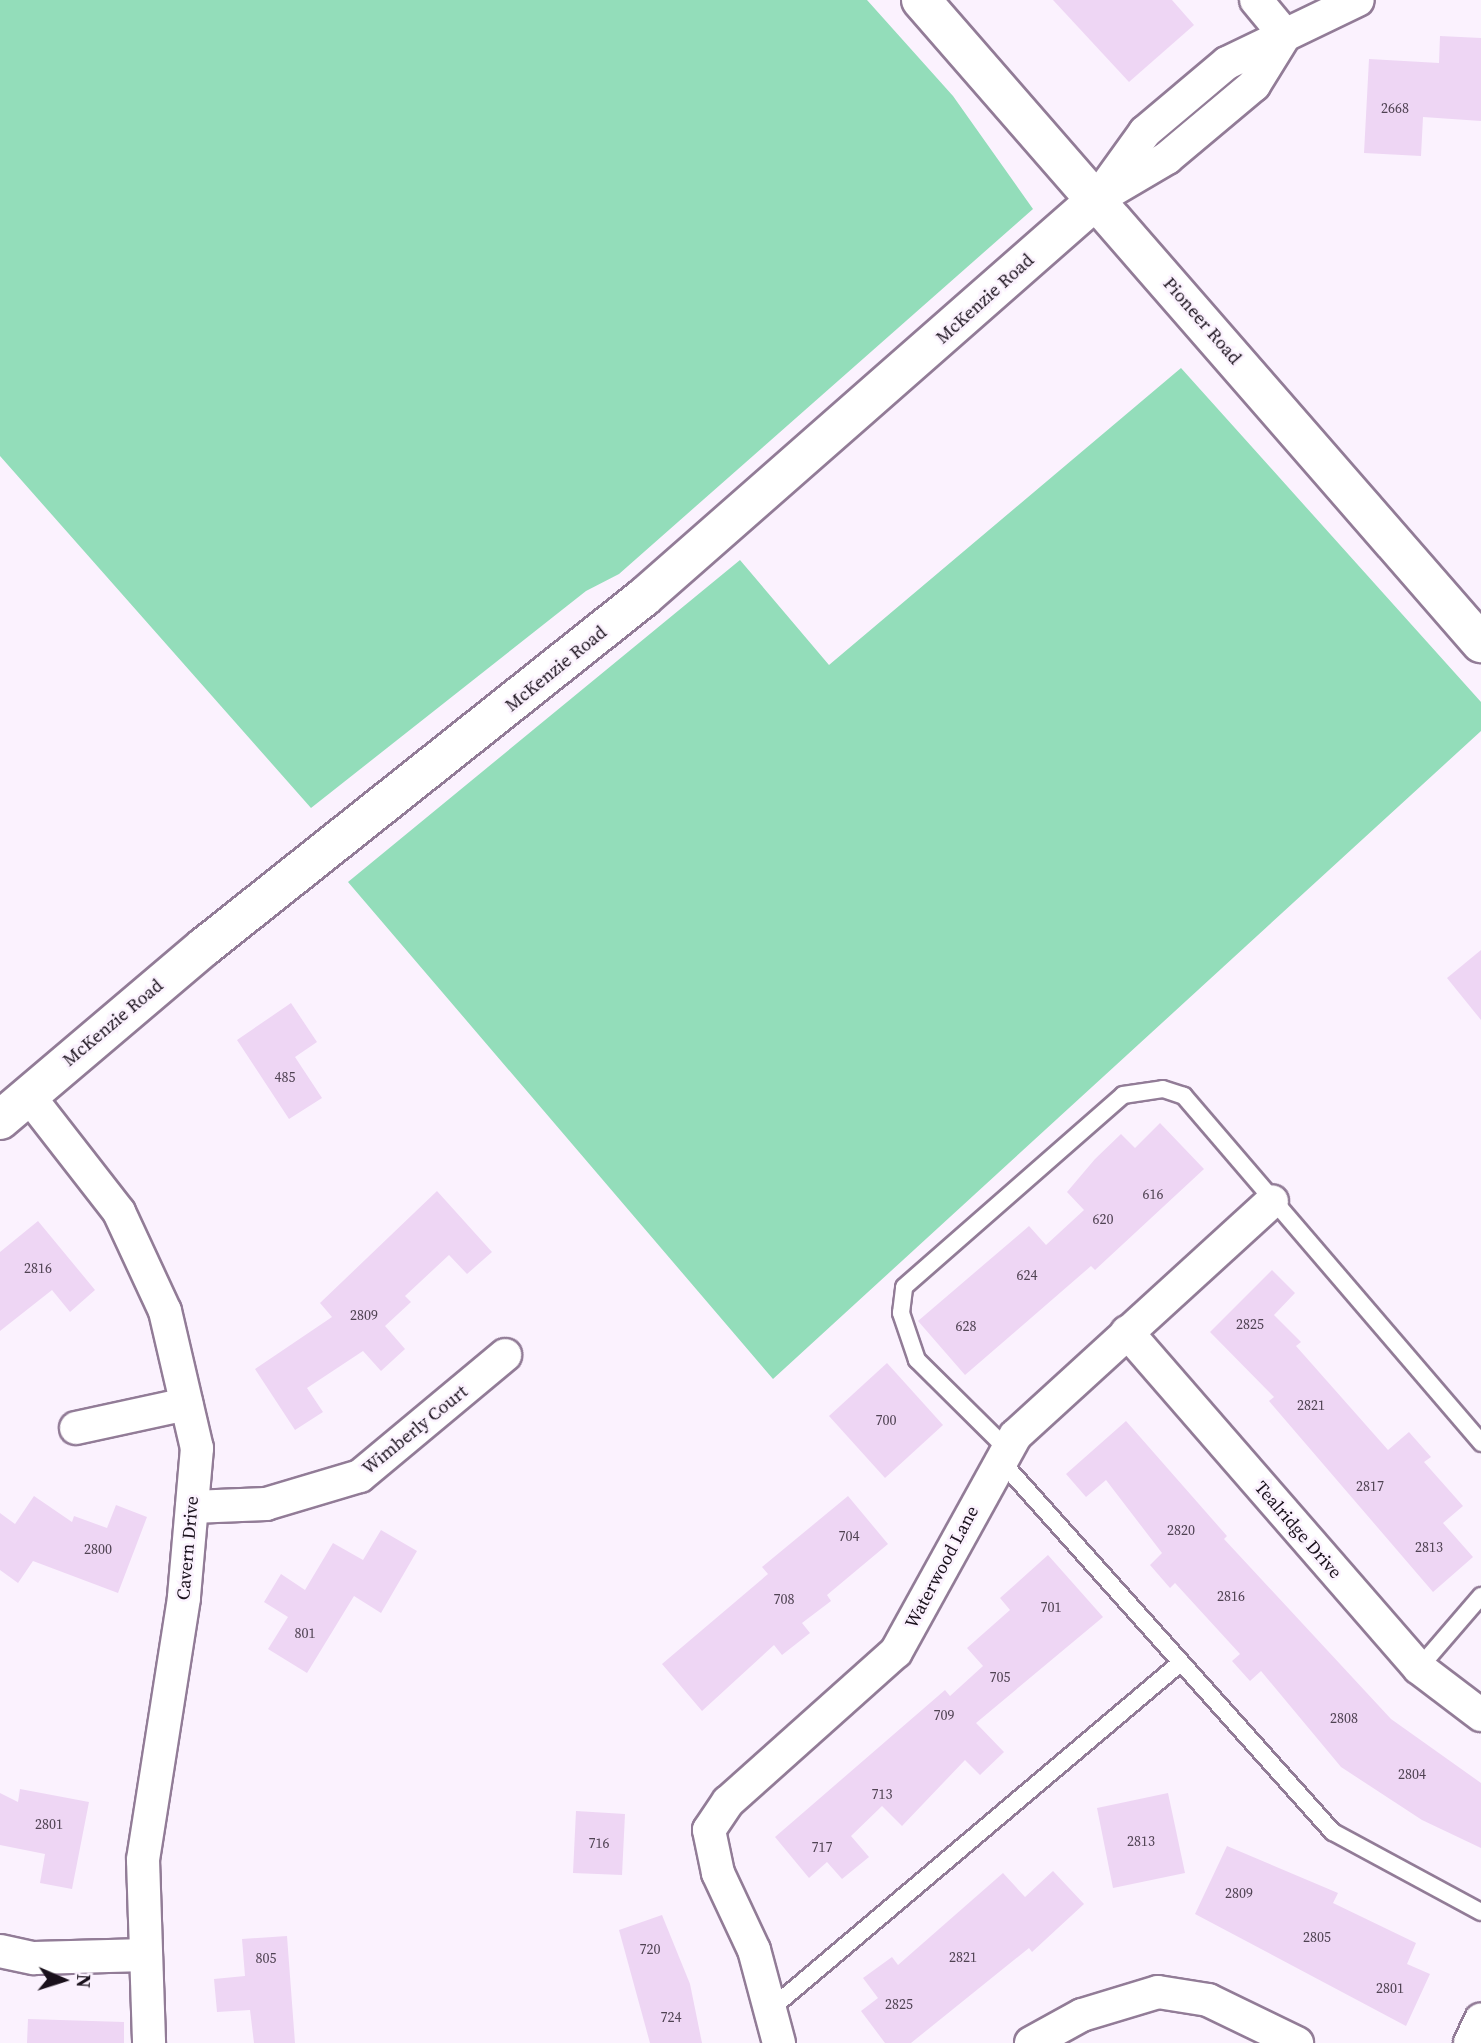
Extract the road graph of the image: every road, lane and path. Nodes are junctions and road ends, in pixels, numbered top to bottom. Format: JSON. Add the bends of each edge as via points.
{"nodes":[{"id":1,"x":921,"y":0,"type":"edge"},
{"id":2,"x":1256,"y":0,"type":"edge"},
{"id":3,"x":1358,"y":0,"type":"edge"},
{"id":4,"x":1285,"y":34,"type":"junction"},
{"id":5,"x":1096,"y":200,"type":"junction"},
{"id":6,"x":1481,"y":643,"type":"edge"},
{"id":7,"x":28,"y":1095,"type":"junction"},
{"id":8,"x":0,"y":1120,"type":"edge"},
{"id":9,"x":1272,"y":1201,"type":"junction"},
{"id":10,"x":1127,"y":1332,"type":"junction"},
{"id":11,"x":505,"y":1355,"type":"dead end"},
{"id":12,"x":186,"y":1404,"type":"junction"},
{"id":13,"x":76,"y":1428,"type":"dead end"},
{"id":14,"x":1481,"y":1443,"type":"edge"},
{"id":15,"x":1004,"y":1455,"type":"junction"},
{"id":16,"x":192,"y":1507,"type":"junction"},
{"id":17,"x":1481,"y":1596,"type":"edge"},
{"id":18,"x":1179,"y":1664,"type":"junction"},
{"id":19,"x":1419,"y":1668,"type":"junction"},
{"id":20,"x":1481,"y":1715,"type":"edge"},
{"id":21,"x":1481,"y":1912,"type":"edge"},
{"id":22,"x":0,"y":1951,"type":"edge"},
{"id":23,"x":146,"y":1955,"type":"junction"},
{"id":24,"x":773,"y":2007,"type":"junction"},
{"id":25,"x":1481,"y":2019,"type":"edge"},
{"id":26,"x":1266,"y":2036,"type":"edge"},
{"id":27,"x":149,"y":2043,"type":"edge"},
{"id":28,"x":779,"y":2043,"type":"edge"},
{"id":29,"x":1031,"y":2043,"type":"edge"},
{"id":30,"x":1297,"y":2043,"type":"edge"},
{"id":31,"x":1469,"y":2043,"type":"edge"}],
"edges":[{"from":1,"to":5,"type":"street","name":"Pioneer Road"},
{"from":2,"to":4,"type":"street"},
{"from":3,"to":4,"type":"street"},
{"from":4,"to":5,"type":"street","via":[[1227,63],[1145,132]]},
{"from":5,"to":6,"type":"street","name":"Pioneer Road"},
{"from":5,"to":7,"type":"street","name":"McKenzie Road","via":[[644,597]]},
{"from":7,"to":8,"type":"street","name":"McKenzie Road"},
{"from":7,"to":12,"type":"street","name":"Cavern Drive","via":[[119,1212],[165,1311]]},
{"from":9,"to":10,"type":"street","name":"Waterwood Lane"},
{"from":9,"to":14,"type":"lane"},
{"from":9,"to":15,"type":"lane","via":[[1184,1096],[1163,1089],[1123,1095],[904,1287],[901,1313],[917,1360]]},
{"from":10,"to":15,"type":"street","name":"Waterwood Lane","via":[[1064,1385]]},
{"from":10,"to":19,"type":"street","name":"Tealridge Drive"},
{"from":11,"to":16,"type":"street","name":"Wimberly Court","via":[[360,1476],[266,1504]]},
{"from":12,"to":13,"type":"street"},
{"from":12,"to":16,"type":"street","name":"Cavern Drive","via":[[197,1448]]},
{"from":15,"to":18,"type":"lane"},
{"from":15,"to":24,"type":"street","name":"Waterwood Lane","via":[[896,1652],[728,1802],[709,1830],[718,1872]]},
{"from":16,"to":23,"type":"street","name":"Cavern Drive","via":[[184,1598],[142,1860]]},
{"from":17,"to":19,"type":"lane"},
{"from":18,"to":21,"type":"lane","via":[[1333,1832]]},
{"from":18,"to":24,"type":"lane"},
{"from":19,"to":20,"type":"street","name":"Tealridge Drive"},
{"from":22,"to":23,"type":"street","via":[[34,1958]]},
{"from":23,"to":27,"type":"street","name":"Cavern Drive"},
{"from":24,"to":28,"type":"street","name":"Waterwood Lane"},
{"from":25,"to":31,"type":"street"},
{"from":26,"to":29,"type":"street","via":[[1208,2000],[1158,1992],[1082,2015]]},
{"from":26,"to":30,"type":"street"}]}
